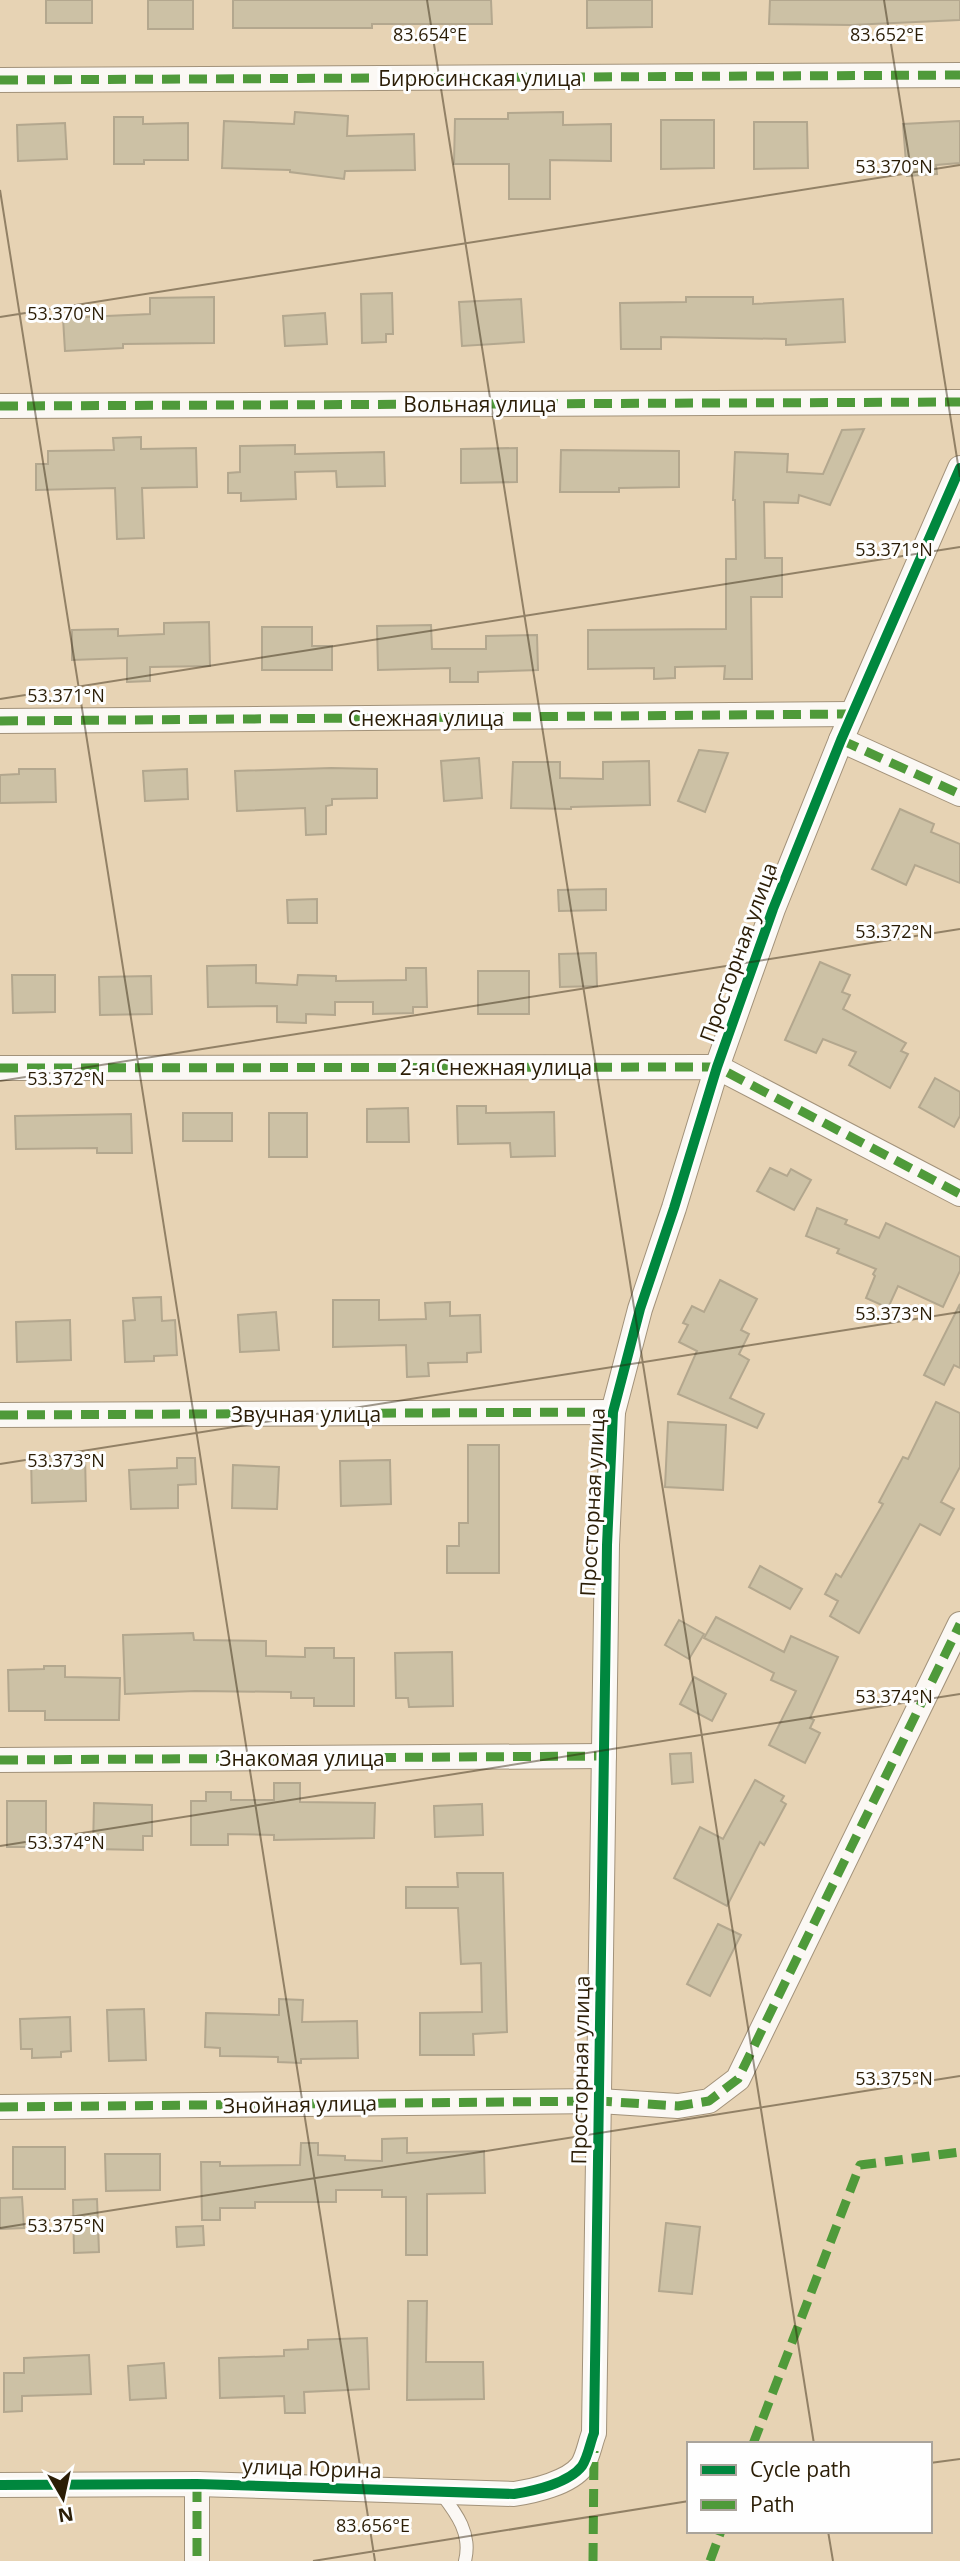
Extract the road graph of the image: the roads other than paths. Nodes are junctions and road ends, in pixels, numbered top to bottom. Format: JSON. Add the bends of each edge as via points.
{"nodes":[{"id":1,"x":960,"y":75,"type":"edge"},
{"id":2,"x":0,"y":80,"type":"edge"},
{"id":3,"x":960,"y":401,"type":"edge"},
{"id":4,"x":0,"y":406,"type":"edge"},
{"id":5,"x":960,"y":468,"type":"edge"},
{"id":6,"x":851,"y":714,"type":"junction"},
{"id":7,"x":0,"y":721,"type":"edge"},
{"id":8,"x":841,"y":740,"type":"junction"},
{"id":9,"x":960,"y":794,"type":"edge"},
{"id":10,"x":717,"y":1067,"type":"junction"},
{"id":11,"x":0,"y":1068,"type":"edge"},
{"id":12,"x":960,"y":1194,"type":"edge"},
{"id":13,"x":613,"y":1412,"type":"junction"},
{"id":14,"x":0,"y":1415,"type":"edge"},
{"id":15,"x":960,"y":1624,"type":"edge"},
{"id":16,"x":604,"y":1756,"type":"junction"},
{"id":17,"x":0,"y":1760,"type":"edge"},
{"id":18,"x":599,"y":2101,"type":"junction"},
{"id":19,"x":0,"y":2106,"type":"edge"},
{"id":20,"x":594,"y":2433,"type":"joint"},
{"id":21,"x":197,"y":2484,"type":"junction"},
{"id":22,"x":0,"y":2485,"type":"edge"},
{"id":23,"x":440,"y":2491,"type":"junction"},
{"id":24,"x":197,"y":2561,"type":"edge"},
{"id":25,"x":465,"y":2561,"type":"edge"}],
"edges":[{"from":1,"to":2,"type":"street","name":"Бирюсинская улица"},
{"from":3,"to":4,"type":"street","name":"Вольная улица"},
{"from":5,"to":6,"type":"street","name":"Просторная улица"},
{"from":6,"to":7,"type":"street","name":"Снежная улица"},
{"from":6,"to":8,"type":"street","name":"Просторная улица"},
{"from":8,"to":9,"type":"street"},
{"from":8,"to":10,"type":"street","name":"Просторная улица","via":[[773,909]]},
{"from":10,"to":11,"type":"street","name":"2-я Снежная улица"},
{"from":10,"to":12,"type":"street","name":"2-я Снежная улица"},
{"from":10,"to":13,"type":"street","name":"Просторная улица","via":[[639,1309]]},
{"from":13,"to":14,"type":"street","name":"Звучная улица"},
{"from":13,"to":16,"type":"street","name":"Просторная улица"},
{"from":15,"to":18,"type":"street","name":"Знойная улица","via":[[738,2078],[709,2101],[678,2106]]},
{"from":16,"to":17,"type":"street","name":"Знакомая улица"},
{"from":16,"to":18,"type":"street","name":"Просторная улица"},
{"from":18,"to":19,"type":"street","name":"Знойная улица"},
{"from":18,"to":20,"type":"street","name":"Просторная улица"},
{"from":20,"to":23,"type":"street","name":"улица Юрина","via":[[581,2466],[558,2483],[514,2494]]},
{"from":21,"to":22,"type":"street","name":"улица Юрина"},
{"from":21,"to":23,"type":"street","name":"улица Юрина"},
{"from":21,"to":24,"type":"street"},
{"from":23,"to":25,"type":"lane","via":[[466,2531]]}]}
